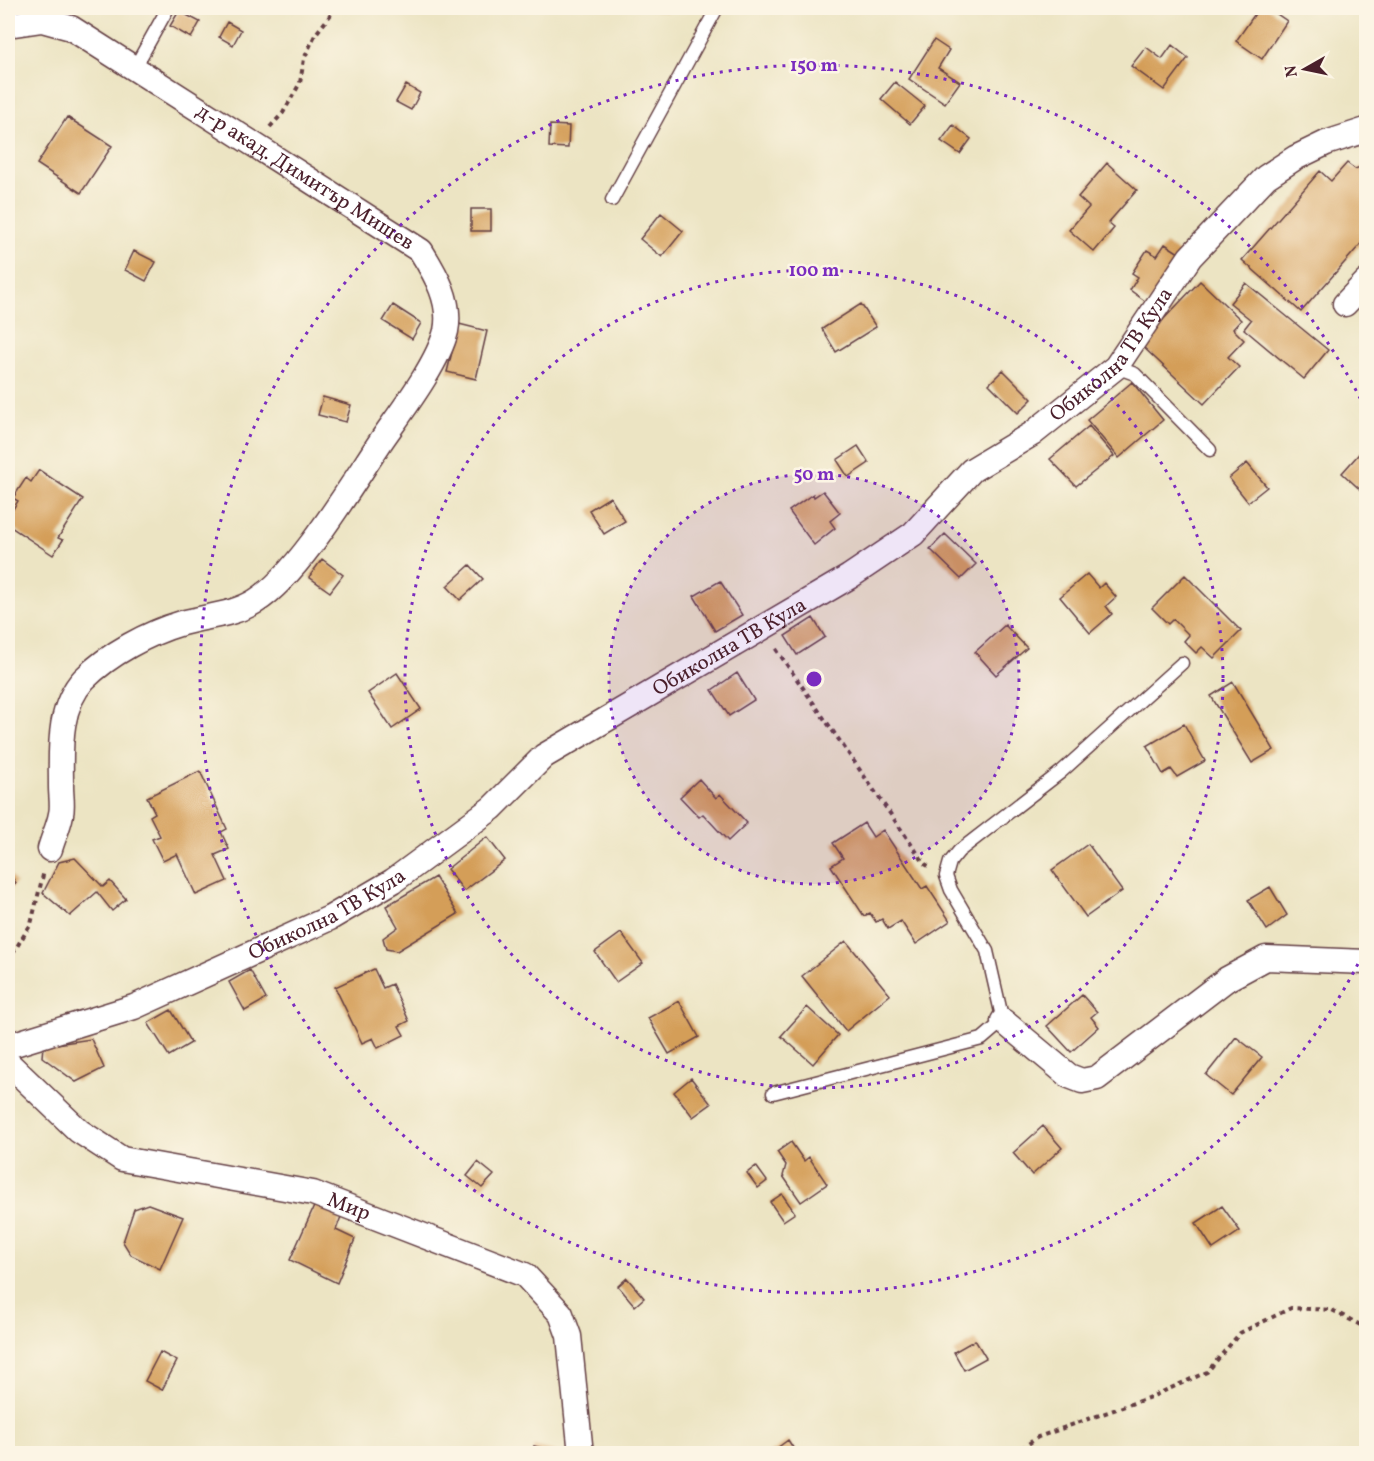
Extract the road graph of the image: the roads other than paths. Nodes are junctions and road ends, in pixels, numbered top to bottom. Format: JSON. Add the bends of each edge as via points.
{"nodes":[{"id":1,"x":168,"y":8,"type":"edge"},
{"id":2,"x":717,"y":8,"type":"edge"},
{"id":3,"x":8,"y":25,"type":"edge"},
{"id":4,"x":134,"y":69,"type":"junction"},
{"id":5,"x":1366,"y":130,"type":"edge"},
{"id":6,"x":612,"y":200,"type":"dead end"},
{"id":7,"x":1366,"y":282,"type":"edge"},
{"id":8,"x":1345,"y":304,"type":"dead end"},
{"id":9,"x":1116,"y":367,"type":"junction"},
{"id":10,"x":1210,"y":450,"type":"dead end"},
{"id":11,"x":1182,"y":663,"type":"dead end"},
{"id":12,"x":50,"y":849,"type":"road end"},
{"id":13,"x":1366,"y":962,"type":"edge"},
{"id":14,"x":1003,"y":1022,"type":"junction"},
{"id":15,"x":8,"y":1046,"type":"edge"},
{"id":16,"x":8,"y":1063,"type":"edge"},
{"id":17,"x":773,"y":1093,"type":"dead end"},
{"id":18,"x":581,"y":1454,"type":"edge"}],
"edges":[{"from":1,"to":4,"type":"lane"},
{"from":2,"to":6,"type":"lane"},
{"from":3,"to":4,"type":"street","name":"д-р акад. Димитър Мишев","via":[[42,20],[71,28]]},
{"from":4,"to":12,"type":"street","name":"д-р акад. Димитър Мишев","via":[[421,251],[440,282],[446,306],[446,332],[425,376],[337,506],[282,578],[256,601],[146,638],[110,658],[84,680],[68,704],[63,726],[62,813]]},
{"from":5,"to":9,"type":"street","name":"Обиколна ТВ Кула","via":[[1326,143],[1266,177],[1190,257]]},
{"from":7,"to":8,"type":"street"},
{"from":9,"to":10,"type":"lane","via":[[1135,374]]},
{"from":9,"to":15,"type":"street","name":"Обиколна ТВ Кула","via":[[1032,434],[972,470],[913,534],[849,577],[544,756],[492,808],[393,880],[330,918],[134,1007]]},
{"from":11,"to":14,"type":"lane","via":[[1062,772],[950,862],[946,876],[987,951]]},
{"from":13,"to":14,"type":"street","via":[[1266,958],[1227,979],[1097,1078],[1082,1081],[1069,1076]]},
{"from":14,"to":17,"type":"lane","via":[[982,1039]]},
{"from":16,"to":18,"type":"street","name":"Мир","via":[[79,1131],[122,1159],[313,1193],[525,1275],[561,1314],[569,1336]]}]}
